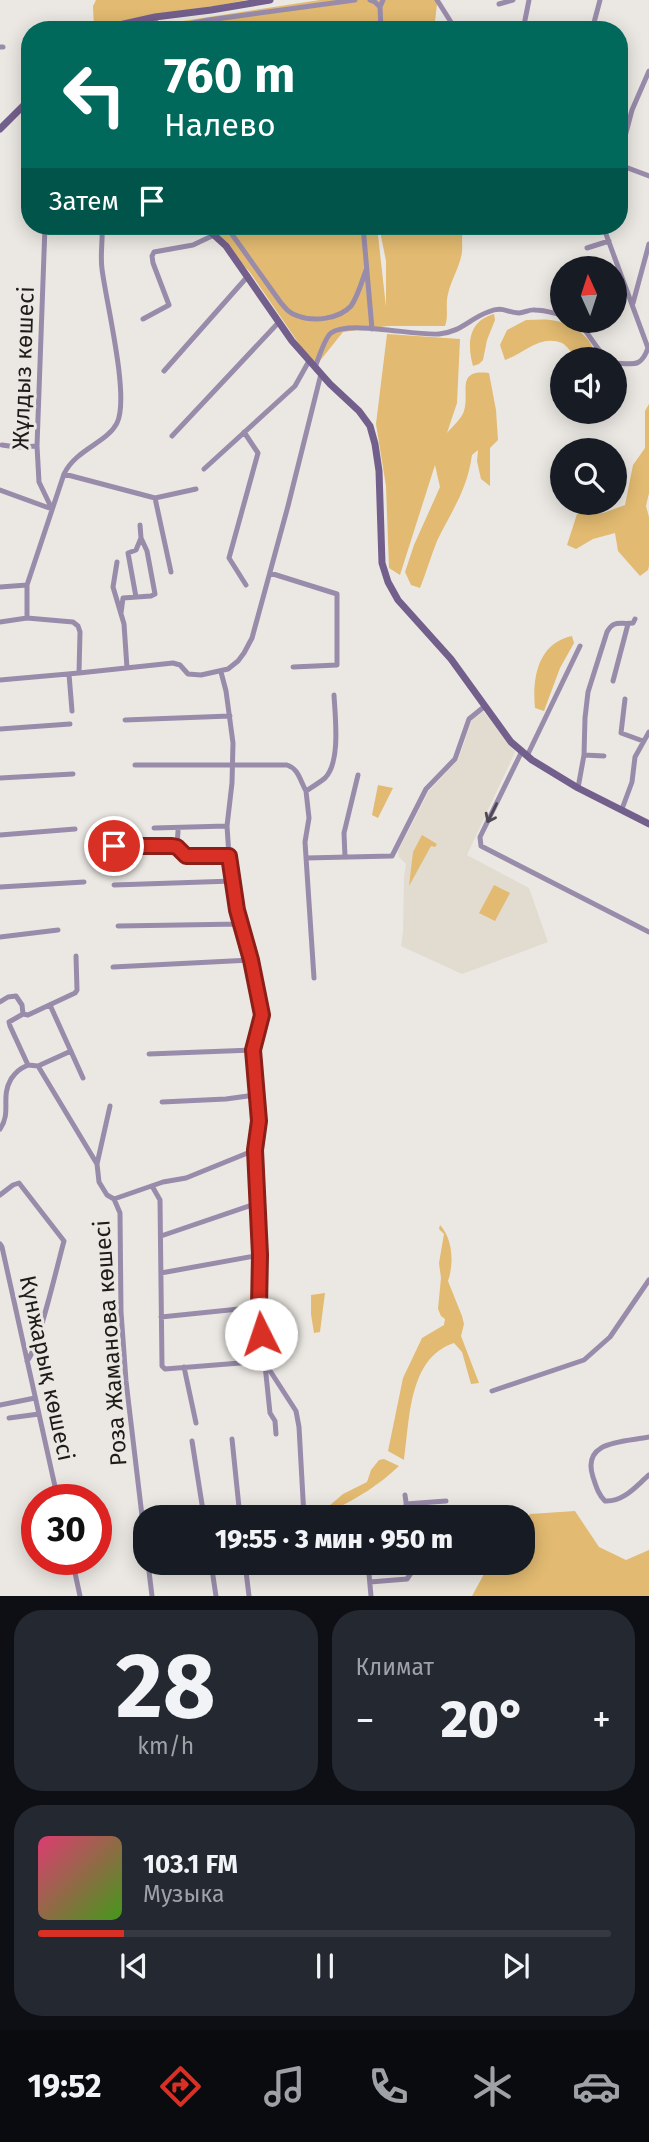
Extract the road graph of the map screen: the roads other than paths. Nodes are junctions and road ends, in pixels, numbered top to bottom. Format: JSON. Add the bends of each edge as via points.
{"nodes":[{"id":1,"x":270,"y":0,"type":"edge"},
{"id":2,"x":355,"y":0,"type":"edge"},
{"id":3,"x":370,"y":0,"type":"edge"},
{"id":4,"x":383,"y":0,"type":"edge"},
{"id":5,"x":437,"y":0,"type":"edge"},
{"id":6,"x":513,"y":0,"type":"edge"},
{"id":7,"x":529,"y":0,"type":"edge"},
{"id":8,"x":600,"y":0,"type":"edge"},
{"id":9,"x":499,"y":4,"type":"dead end"},
{"id":10,"x":380,"y":7,"type":"junction"},
{"id":11,"x":155,"y":17,"type":"junction"},
{"id":12,"x":137,"y":21,"type":"edge"},
{"id":13,"x":156,"y":21,"type":"edge"},
{"id":14,"x":204,"y":21,"type":"edge"},
{"id":15,"x":381,"y":21,"type":"edge"},
{"id":16,"x":450,"y":21,"type":"edge"},
{"id":17,"x":525,"y":21,"type":"edge"},
{"id":18,"x":594,"y":21,"type":"edge"},
{"id":19,"x":649,"y":71,"type":"edge"},
{"id":20,"x":21,"y":108,"type":"edge"},
{"id":21,"x":628,"y":125,"type":"edge"},
{"id":22,"x":0,"y":129,"type":"edge"},
{"id":23,"x":628,"y":168,"type":"edge"},
{"id":24,"x":649,"y":176,"type":"edge"},
{"id":25,"x":45,"y":235,"type":"edge"},
{"id":26,"x":102,"y":235,"type":"edge"},
{"id":27,"x":214,"y":235,"type":"joint"},
{"id":28,"x":232,"y":235,"type":"edge"},
{"id":29,"x":364,"y":235,"type":"edge"},
{"id":30,"x":607,"y":235,"type":"edge"},
{"id":31,"x":609,"y":241,"type":"junction"},
{"id":32,"x":649,"y":244,"type":"edge"},
{"id":33,"x":587,"y":248,"type":"dead end"},
{"id":34,"x":366,"y":270,"type":"junction"},
{"id":35,"x":248,"y":276,"type":"junction"},
{"id":36,"x":632,"y":303,"type":"junction"},
{"id":37,"x":550,"y":312,"type":"edge"},
{"id":38,"x":143,"y":319,"type":"dead end"},
{"id":39,"x":279,"y":322,"type":"junction"},
{"id":40,"x":372,"y":329,"type":"junction"},
{"id":41,"x":587,"y":333,"type":"edge"},
{"id":42,"x":598,"y":347,"type":"edge"},
{"id":43,"x":649,"y":348,"type":"edge"},
{"id":44,"x":627,"y":364,"type":"edge"},
{"id":45,"x":315,"y":367,"type":"junction"},
{"id":46,"x":164,"y":371,"type":"dead end"},
{"id":47,"x":244,"y":432,"type":"junction"},
{"id":48,"x":172,"y":436,"type":"dead end"},
{"id":49,"x":2,"y":445,"type":"edge"},
{"id":50,"x":37,"y":446,"type":"junction"},
{"id":51,"x":204,"y":469,"type":"dead end"},
{"id":52,"x":64,"y":474,"type":"junction"},
{"id":53,"x":196,"y":489,"type":"dead end"},
{"id":54,"x":0,"y":491,"type":"edge"},
{"id":55,"x":155,"y":498,"type":"junction"},
{"id":56,"x":52,"y":509,"type":"junction"},
{"id":57,"x":140,"y":525,"type":"dead end"},
{"id":58,"x":141,"y":538,"type":"junction"},
{"id":59,"x":117,"y":562,"type":"dead end"},
{"id":60,"x":171,"y":572,"type":"dead end"},
{"id":61,"x":270,"y":573,"type":"junction"},
{"id":62,"x":27,"y":585,"type":"junction"},
{"id":63,"x":246,"y":585,"type":"dead end"},
{"id":64,"x":0,"y":587,"type":"edge"},
{"id":65,"x":136,"y":597,"type":"junction"},
{"id":66,"x":121,"y":613,"type":"junction"},
{"id":67,"x":27,"y":618,"type":"junction"},
{"id":68,"x":635,"y":619,"type":"dead end"},
{"id":69,"x":0,"y":622,"type":"edge"},
{"id":70,"x":628,"y":624,"type":"junction"},
{"id":71,"x":580,"y":646,"type":"dead end"},
{"id":72,"x":293,"y":667,"type":"dead end"},
{"id":73,"x":128,"y":668,"type":"junction"},
{"id":74,"x":220,"y":672,"type":"junction"},
{"id":75,"x":79,"y":673,"type":"junction"},
{"id":76,"x":69,"y":674,"type":"junction"},
{"id":77,"x":0,"y":680,"type":"edge"},
{"id":78,"x":613,"y":681,"type":"dead end"},
{"id":79,"x":334,"y":695,"type":"dead end"},
{"id":80,"x":625,"y":699,"type":"dead end"},
{"id":81,"x":485,"y":706,"type":"junction"},
{"id":82,"x":72,"y":711,"type":"dead end"},
{"id":83,"x":230,"y":716,"type":"junction"},
{"id":84,"x":125,"y":720,"type":"dead end"},
{"id":85,"x":70,"y":724,"type":"dead end"},
{"id":86,"x":0,"y":729,"type":"edge"},
{"id":87,"x":649,"y":732,"type":"edge"},
{"id":88,"x":643,"y":741,"type":"junction"},
{"id":89,"x":524,"y":754,"type":"junction"},
{"id":90,"x":584,"y":755,"type":"junction"},
{"id":91,"x":604,"y":756,"type":"dead end"},
{"id":92,"x":233,"y":764,"type":"junction"},
{"id":93,"x":135,"y":765,"type":"dead end"},
{"id":94,"x":73,"y":774,"type":"dead end"},
{"id":95,"x":358,"y":775,"type":"dead end"},
{"id":96,"x":0,"y":778,"type":"edge"},
{"id":97,"x":578,"y":788,"type":"junction"},
{"id":98,"x":306,"y":791,"type":"junction"},
{"id":99,"x":622,"y":809,"type":"junction"},
{"id":100,"x":649,"y":824,"type":"edge"},
{"id":101,"x":227,"y":826,"type":"junction"},
{"id":102,"x":154,"y":828,"type":"dead end"},
{"id":103,"x":75,"y":829,"type":"dead end"},
{"id":104,"x":178,"y":831,"type":"dead end"},
{"id":105,"x":0,"y":835,"type":"edge"},
{"id":106,"x":114,"y":846,"type":"dead end"},
{"id":107,"x":177,"y":847,"type":"junction"},
{"id":108,"x":229,"y":856,"type":"junction"},
{"id":109,"x":345,"y":857,"type":"junction"},
{"id":110,"x":306,"y":858,"type":"junction"},
{"id":111,"x":233,"y":881,"type":"junction"},
{"id":112,"x":84,"y":882,"type":"dead end"},
{"id":113,"x":114,"y":886,"type":"dead end"},
{"id":114,"x":0,"y":887,"type":"edge"},
{"id":115,"x":241,"y":924,"type":"junction"},
{"id":116,"x":118,"y":926,"type":"dead end"},
{"id":117,"x":58,"y":930,"type":"dead end"},
{"id":118,"x":649,"y":932,"type":"edge"},
{"id":119,"x":0,"y":937,"type":"edge"},
{"id":120,"x":76,"y":956,"type":"dead end"},
{"id":121,"x":251,"y":960,"type":"junction"},
{"id":122,"x":113,"y":967,"type":"dead end"},
{"id":123,"x":314,"y":978,"type":"dead end"},
{"id":124,"x":0,"y":1002,"type":"edge"},
{"id":125,"x":50,"y":1005,"type":"junction"},
{"id":126,"x":23,"y":1014,"type":"junction"},
{"id":127,"x":253,"y":1050,"type":"junction"},
{"id":128,"x":71,"y":1051,"type":"junction"},
{"id":129,"x":149,"y":1054,"type":"dead end"},
{"id":130,"x":28,"y":1065,"type":"junction"},
{"id":131,"x":38,"y":1066,"type":"junction"},
{"id":132,"x":83,"y":1078,"type":"dead end"},
{"id":133,"x":255,"y":1095,"type":"junction"},
{"id":134,"x":162,"y":1102,"type":"dead end"},
{"id":135,"x":110,"y":1106,"type":"dead end"},
{"id":136,"x":0,"y":1129,"type":"edge"},
{"id":137,"x":255,"y":1150,"type":"junction"},
{"id":138,"x":97,"y":1164,"type":"junction"},
{"id":139,"x":152,"y":1186,"type":"junction"},
{"id":140,"x":0,"y":1195,"type":"edge"},
{"id":141,"x":114,"y":1199,"type":"junction"},
{"id":142,"x":258,"y":1203,"type":"junction"},
{"id":143,"x":161,"y":1236,"type":"junction"},
{"id":144,"x":0,"y":1244,"type":"edge"},
{"id":145,"x":260,"y":1255,"type":"junction"},
{"id":146,"x":161,"y":1273,"type":"junction"},
{"id":147,"x":649,"y":1280,"type":"edge"},
{"id":148,"x":259,"y":1307,"type":"junction"},
{"id":149,"x":161,"y":1317,"type":"junction"},
{"id":150,"x":264,"y":1360,"type":"junction"},
{"id":151,"x":27,"y":1361,"type":"junction"},
{"id":152,"x":184,"y":1367,"type":"junction"},
{"id":153,"x":492,"y":1391,"type":"dead end"},
{"id":154,"x":35,"y":1398,"type":"junction"},
{"id":155,"x":0,"y":1405,"type":"edge"},
{"id":156,"x":39,"y":1414,"type":"junction"},
{"id":157,"x":9,"y":1418,"type":"dead end"},
{"id":158,"x":196,"y":1423,"type":"dead end"},
{"id":159,"x":276,"y":1434,"type":"dead end"},
{"id":160,"x":649,"y":1437,"type":"edge"},
{"id":161,"x":232,"y":1439,"type":"dead end"},
{"id":162,"x":192,"y":1441,"type":"dead end"},
{"id":163,"x":649,"y":1475,"type":"edge"},
{"id":164,"x":54,"y":1484,"type":"edge"},
{"id":165,"x":405,"y":1495,"type":"dead end"},
{"id":166,"x":446,"y":1501,"type":"dead end"},
{"id":167,"x":406,"y":1504,"type":"joint"},
{"id":168,"x":141,"y":1505,"type":"edge"},
{"id":169,"x":202,"y":1505,"type":"edge"},
{"id":170,"x":239,"y":1505,"type":"edge"},
{"id":171,"x":303,"y":1505,"type":"edge"},
{"id":172,"x":75,"y":1575,"type":"edge"},
{"id":173,"x":149,"y":1575,"type":"edge"},
{"id":174,"x":213,"y":1575,"type":"edge"},
{"id":175,"x":246,"y":1575,"type":"edge"},
{"id":176,"x":369,"y":1575,"type":"edge"},
{"id":177,"x":410,"y":1575,"type":"edge"},
{"id":178,"x":370,"y":1582,"type":"junction"},
{"id":179,"x":80,"y":1596,"type":"edge"},
{"id":180,"x":152,"y":1596,"type":"edge"},
{"id":181,"x":216,"y":1596,"type":"edge"},
{"id":182,"x":249,"y":1596,"type":"edge"},
{"id":183,"x":371,"y":1596,"type":"edge"}],
"edges":[{"from":1,"to":11,"type":"street"},
{"from":2,"to":14,"type":"street"},
{"from":3,"to":10,"type":"street"},
{"from":4,"to":10,"type":"street"},
{"from":5,"to":16,"type":"street"},
{"from":6,"to":9,"type":"street"},
{"from":7,"to":17,"type":"street"},
{"from":8,"to":18,"type":"street"},
{"from":10,"to":15,"type":"street"},
{"from":11,"to":12,"type":"street"},
{"from":11,"to":13,"type":"street"},
{"from":19,"to":21,"type":"street"},
{"from":20,"to":22,"type":"street"},
{"from":23,"to":24,"type":"street"},
{"from":25,"to":50,"type":"street","name":"Жұлдыз көшесі"},
{"from":26,"to":52,"type":"street","via":[[101,265],[121,408],[110,433],[82,452]]},
{"from":27,"to":35,"type":"street"},
{"from":27,"to":38,"type":"street","via":[[193,245],[154,252],[153,262],[169,305]]},
{"from":28,"to":34,"type":"street","via":[[281,303],[300,317],[339,314],[351,305]]},
{"from":29,"to":34,"type":"street"},
{"from":30,"to":31,"type":"street"},
{"from":31,"to":33,"type":"street"},
{"from":31,"to":36,"type":"street"},
{"from":32,"to":36,"type":"street"},
{"from":34,"to":40,"type":"street"},
{"from":35,"to":39,"type":"street"},
{"from":35,"to":46,"type":"street"},
{"from":36,"to":43,"type":"street"},
{"from":37,"to":40,"type":"street","via":[[519,313],[500,308],[464,327],[436,335]]},
{"from":39,"to":45,"type":"street"},
{"from":39,"to":48,"type":"street"},
{"from":40,"to":45,"type":"street","via":[[331,333]]},
{"from":41,"to":42,"type":"street"},
{"from":43,"to":44,"type":"street","via":[[641,363]]},
{"from":45,"to":47,"type":"street"},
{"from":45,"to":61,"type":"street"},
{"from":45,"to":81,"type":"street","via":[[359,411],[372,432],[379,471],[382,563],[388,582],[402,606],[451,659]]},
{"from":47,"to":51,"type":"street"},
{"from":47,"to":63,"type":"street","via":[[258,453],[229,558]]},
{"from":49,"to":50,"type":"street"},
{"from":50,"to":56,"type":"street","name":"Жұлдыз көшесі","via":[[39,482]]},
{"from":52,"to":55,"type":"street"},
{"from":52,"to":56,"type":"street"},
{"from":53,"to":55,"type":"street"},
{"from":54,"to":56,"type":"street"},
{"from":55,"to":60,"type":"street"},
{"from":56,"to":62,"type":"street"},
{"from":57,"to":58,"type":"street"},
{"from":58,"to":65,"type":"street","via":[[136,550],[128,553]]},
{"from":58,"to":65,"type":"street","via":[[155,594]]},
{"from":59,"to":66,"type":"street","via":[[113,587]]},
{"from":61,"to":72,"type":"street","via":[[335,592],[337,597],[337,665]]},
{"from":61,"to":74,"type":"street","via":[[248,646],[238,661]]},
{"from":62,"to":64,"type":"street"},
{"from":62,"to":67,"type":"street"},
{"from":65,"to":66,"type":"street","via":[[121,599]]},
{"from":66,"to":73,"type":"street"},
{"from":67,"to":69,"type":"street"},
{"from":67,"to":75,"type":"street","via":[[78,626]]},
{"from":68,"to":70,"type":"street"},
{"from":70,"to":78,"type":"street"},
{"from":70,"to":90,"type":"street","via":[[616,622],[607,632],[588,692]]},
{"from":71,"to":89,"type":"street"},
{"from":73,"to":74,"type":"street","via":[[173,663],[193,675]]},
{"from":73,"to":75,"type":"street"},
{"from":74,"to":83,"type":"street"},
{"from":75,"to":76,"type":"street"},
{"from":76,"to":77,"type":"street"},
{"from":76,"to":82,"type":"street"},
{"from":79,"to":98,"type":"street","via":[[332,761],[327,776]]},
{"from":80,"to":88,"type":"street","via":[[621,733]]},
{"from":81,"to":89,"type":"street"},
{"from":81,"to":109,"type":"street","via":[[471,716],[455,759],[426,789],[392,856]]},
{"from":83,"to":84,"type":"street"},
{"from":83,"to":92,"type":"street"},
{"from":85,"to":86,"type":"street"},
{"from":87,"to":88,"type":"street"},
{"from":88,"to":99,"type":"street"},
{"from":89,"to":97,"type":"street"},
{"from":89,"to":118,"type":"street","one_way":true,"via":[[480,837],[481,846]]},
{"from":90,"to":91,"type":"street"},
{"from":90,"to":97,"type":"street"},
{"from":92,"to":93,"type":"street"},
{"from":92,"to":98,"type":"street","via":[[294,767]]},
{"from":92,"to":101,"type":"street"},
{"from":94,"to":96,"type":"street"},
{"from":95,"to":109,"type":"street","via":[[344,833]]},
{"from":97,"to":99,"type":"street"},
{"from":98,"to":110,"type":"street"},
{"from":99,"to":100,"type":"street"},
{"from":101,"to":102,"type":"street"},
{"from":101,"to":108,"type":"street"},
{"from":103,"to":105,"type":"street"},
{"from":104,"to":107,"type":"street"},
{"from":106,"to":107,"type":"street"},
{"from":107,"to":108,"type":"street","via":[[186,856]]},
{"from":108,"to":111,"type":"street"},
{"from":109,"to":110,"type":"street"},
{"from":110,"to":123,"type":"street"},
{"from":111,"to":113,"type":"street"},
{"from":111,"to":115,"type":"street"},
{"from":112,"to":114,"type":"street"},
{"from":115,"to":116,"type":"street"},
{"from":115,"to":121,"type":"street"},
{"from":117,"to":119,"type":"street"},
{"from":120,"to":125,"type":"street","via":[[77,990]]},
{"from":121,"to":122,"type":"street"},
{"from":121,"to":127,"type":"street","via":[[262,1015]]},
{"from":124,"to":126,"type":"street","via":[[16,996]]},
{"from":125,"to":126,"type":"street"},
{"from":125,"to":128,"type":"street"},
{"from":126,"to":130,"type":"street","via":[[9,1022]]},
{"from":127,"to":129,"type":"street"},
{"from":127,"to":133,"type":"street"},
{"from":128,"to":131,"type":"street"},
{"from":128,"to":132,"type":"street"},
{"from":130,"to":131,"type":"street"},
{"from":130,"to":136,"type":"street","via":[[18,1069],[6,1086],[6,1118]]},
{"from":131,"to":138,"type":"street","name":"Роза Жаманова көшесі"},
{"from":133,"to":134,"type":"street"},
{"from":133,"to":137,"type":"street","via":[[259,1121]]},
{"from":135,"to":138,"type":"street"},
{"from":137,"to":139,"type":"street","via":[[186,1178]]},
{"from":137,"to":142,"type":"street"},
{"from":138,"to":141,"type":"street","name":"Роза Жаманова көшесі","via":[[102,1188]]},
{"from":139,"to":141,"type":"street"},
{"from":139,"to":143,"type":"street","via":[[159,1200]]},
{"from":140,"to":151,"type":"street","via":[[19,1183],[64,1241]]},
{"from":141,"to":168,"type":"street","name":"Роза Жаманова көшесі","via":[[120,1213],[121,1312]]},
{"from":142,"to":143,"type":"street"},
{"from":142,"to":145,"type":"street"},
{"from":143,"to":146,"type":"street"},
{"from":144,"to":151,"type":"street","name":"Күнжарық көшесі"},
{"from":145,"to":146,"type":"street"},
{"from":145,"to":148,"type":"street"},
{"from":146,"to":149,"type":"street"},
{"from":147,"to":153,"type":"street","via":[[610,1337],[584,1360]]},
{"from":148,"to":149,"type":"street"},
{"from":148,"to":150,"type":"street"},
{"from":149,"to":152,"type":"street","via":[[162,1366]]},
{"from":150,"to":152,"type":"street"},
{"from":150,"to":159,"type":"street"},
{"from":150,"to":171,"type":"street","via":[[296,1411]]},
{"from":151,"to":154,"type":"street","name":"Күнжарық көшесі"},
{"from":152,"to":158,"type":"street"},
{"from":154,"to":155,"type":"street"},
{"from":154,"to":156,"type":"street","name":"Күнжарық көшесі"},
{"from":156,"to":157,"type":"street"},
{"from":156,"to":164,"type":"street","name":"Күнжарық көшесі"},
{"from":160,"to":163,"type":"street","via":[[598,1448],[589,1463],[605,1501],[620,1499]]},
{"from":161,"to":170,"type":"street"},
{"from":162,"to":169,"type":"street"},
{"from":165,"to":167,"type":"street"},
{"from":166,"to":167,"type":"street"},
{"from":172,"to":179,"type":"street"},
{"from":173,"to":180,"type":"street"},
{"from":174,"to":181,"type":"street"},
{"from":175,"to":182,"type":"street"},
{"from":176,"to":178,"type":"street"},
{"from":177,"to":178,"type":"street"},
{"from":178,"to":183,"type":"street"}]}
